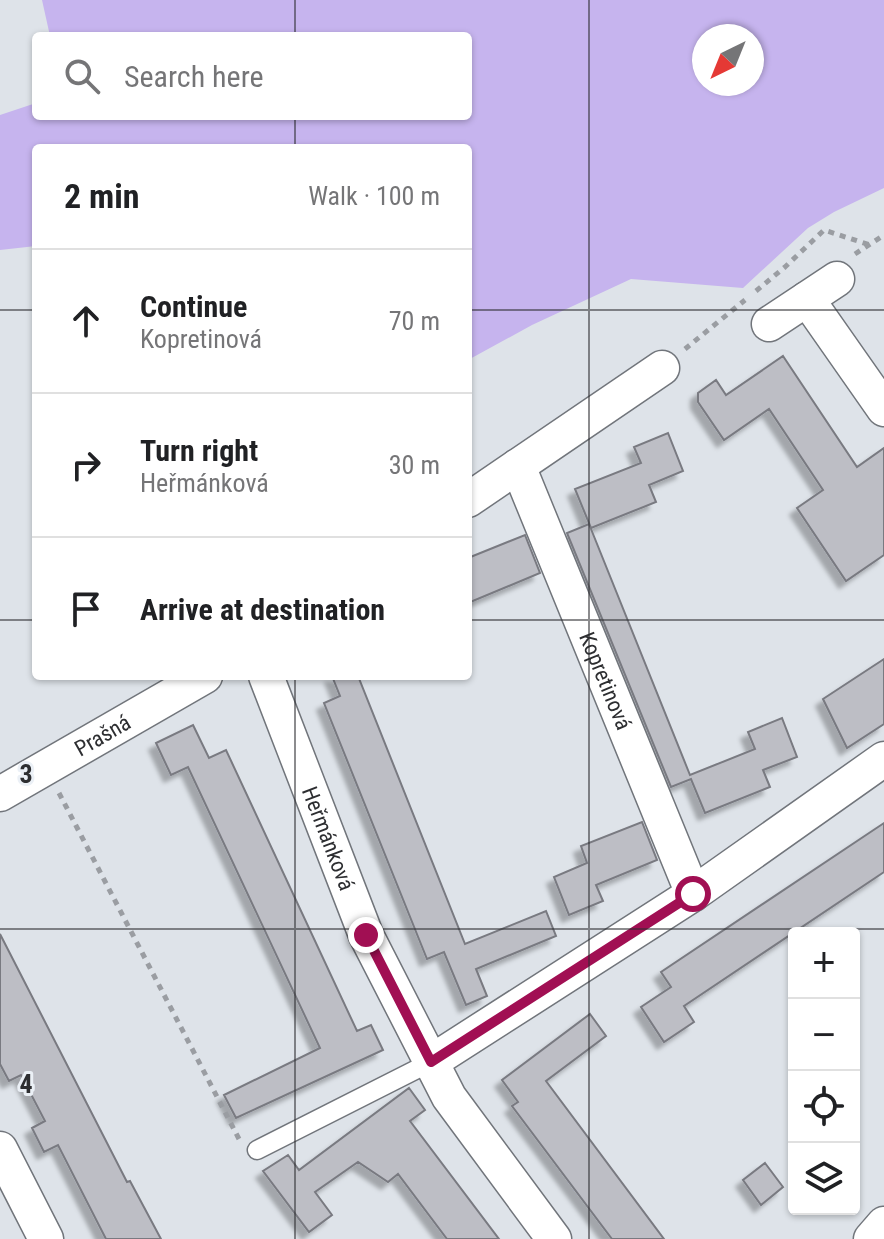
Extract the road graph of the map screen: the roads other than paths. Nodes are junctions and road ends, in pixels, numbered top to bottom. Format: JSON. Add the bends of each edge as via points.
{"nodes":[{"id":1,"x":837,"y":279,"type":"dead end"},
{"id":2,"x":807,"y":299,"type":"junction"},
{"id":3,"x":769,"y":324,"type":"dead end"},
{"id":4,"x":662,"y":368,"type":"road end"},
{"id":5,"x":884,"y":409,"type":"edge"},
{"id":6,"x":518,"y":466,"type":"junction"},
{"id":7,"x":472,"y":497,"type":"edge"},
{"id":8,"x":198,"y":680,"type":"edge"},
{"id":9,"x":268,"y":680,"type":"edge"},
{"id":10,"x":884,"y":759,"type":"edge"},
{"id":11,"x":0,"y":794,"type":"edge"},
{"id":12,"x":693,"y":894,"type":"junction"},
{"id":13,"x":431,"y":1062,"type":"junction"},
{"id":14,"x":0,"y":1149,"type":"edge"},
{"id":15,"x":257,"y":1150,"type":"road end"},
{"id":16,"x":884,"y":1224,"type":"edge"},
{"id":17,"x":46,"y":1239,"type":"edge"},
{"id":18,"x":554,"y":1239,"type":"edge"},
{"id":19,"x":871,"y":1239,"type":"edge"}],
"edges":[{"from":1,"to":2,"type":"street"},
{"from":2,"to":3,"type":"street"},
{"from":2,"to":5,"type":"street"},
{"from":4,"to":6,"type":"street"},
{"from":6,"to":7,"type":"street"},
{"from":6,"to":12,"type":"street","name":"Kopretinová"},
{"from":8,"to":11,"type":"street","name":"Prašná"},
{"from":9,"to":13,"type":"street","name":"Heřmánková","via":[[366,935]]},
{"from":10,"to":12,"type":"street"},
{"from":12,"to":13,"type":"street"},
{"from":13,"to":15,"type":"lane"},
{"from":13,"to":18,"type":"street","name":"Heřmánková","via":[[449,1097]]},
{"from":14,"to":17,"type":"street"},
{"from":16,"to":19,"type":"street"}]}
